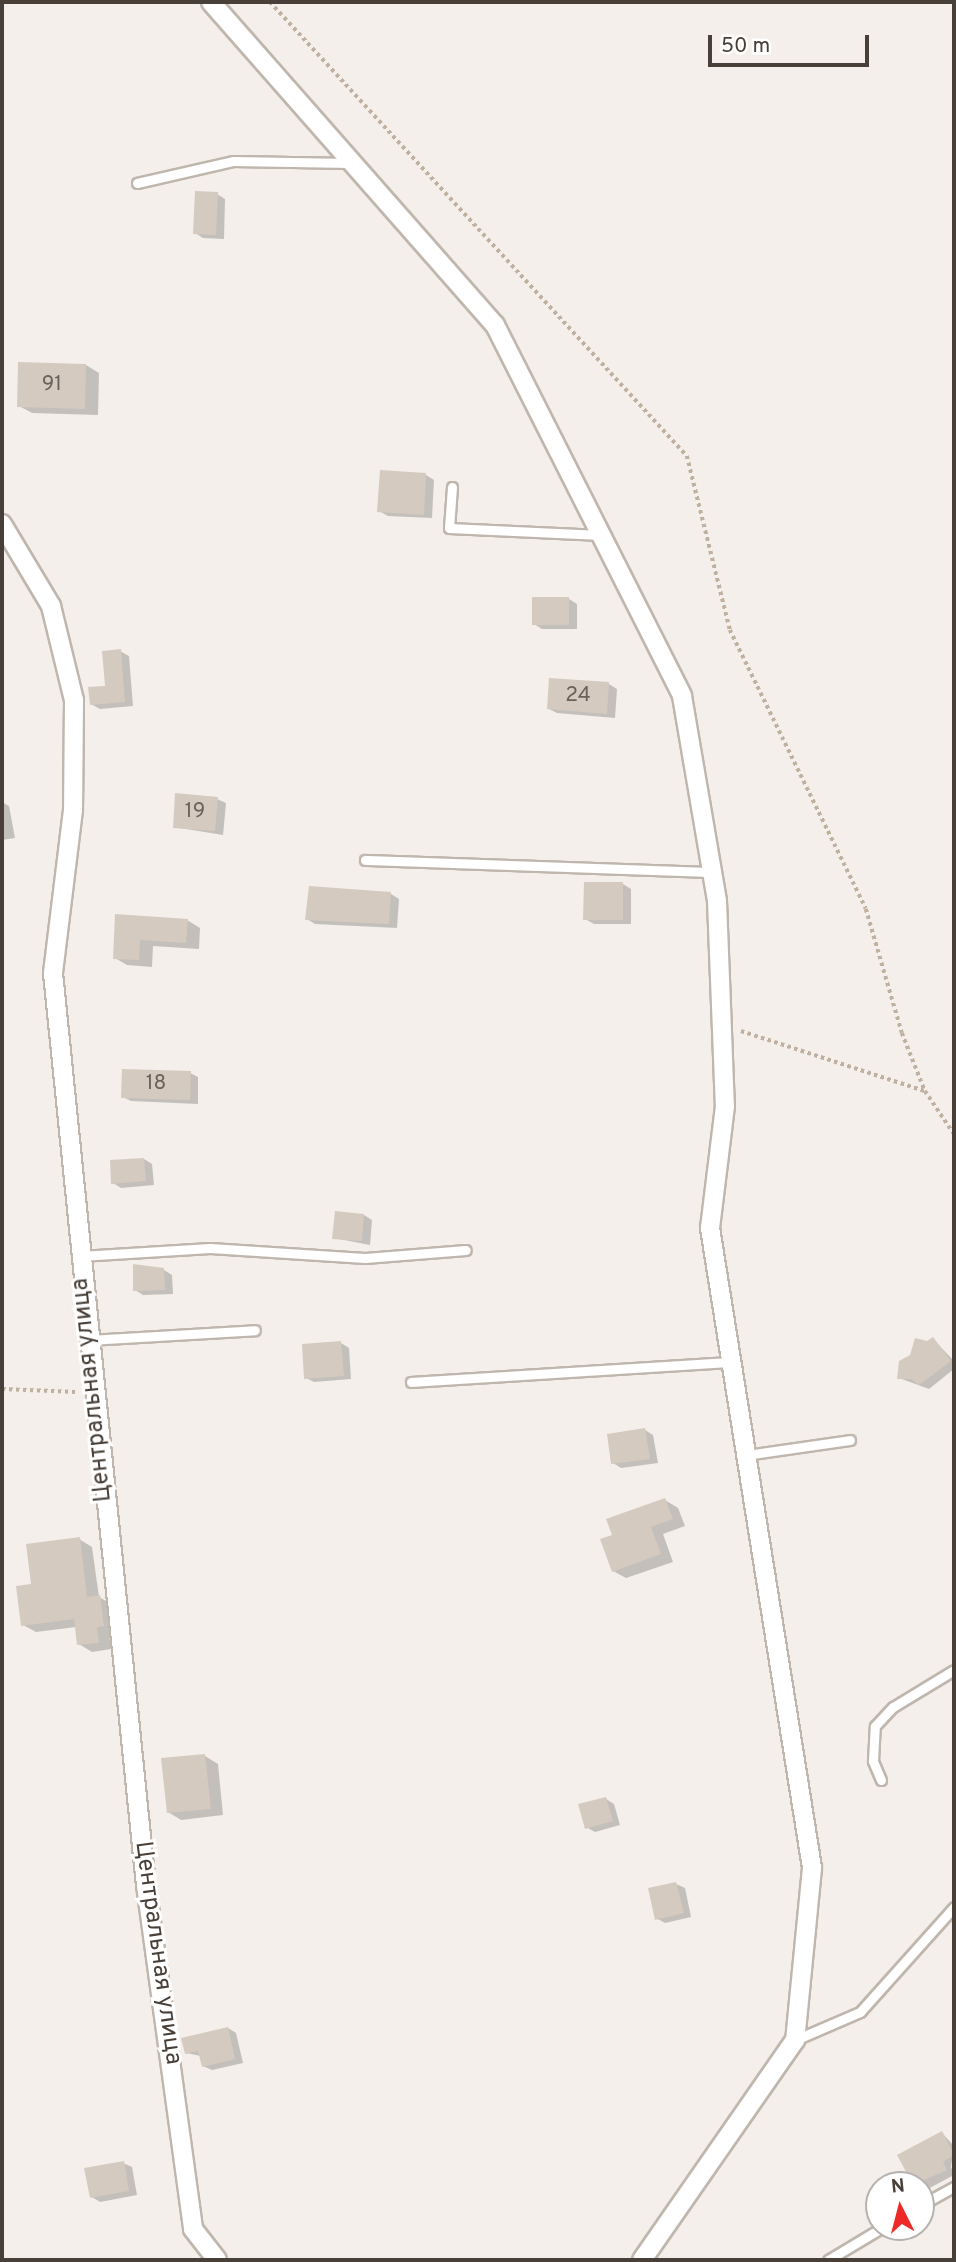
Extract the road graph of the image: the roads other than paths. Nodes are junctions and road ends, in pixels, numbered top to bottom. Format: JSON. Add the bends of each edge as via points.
{"nodes":[{"id":1,"x":211,"y":2,"type":"edge"},
{"id":2,"x":354,"y":163,"type":"junction"},
{"id":3,"x":137,"y":183,"type":"dead end"},
{"id":4,"x":452,"y":488,"type":"dead end"},
{"id":5,"x":2,"y":524,"type":"edge"},
{"id":6,"x":601,"y":535,"type":"junction"},
{"id":7,"x":365,"y":860,"type":"dead end"},
{"id":8,"x":712,"y":872,"type":"junction"},
{"id":9,"x":466,"y":1250,"type":"dead end"},
{"id":10,"x":80,"y":1256,"type":"junction"},
{"id":11,"x":255,"y":1329,"type":"dead end"},
{"id":12,"x":88,"y":1340,"type":"junction"},
{"id":13,"x":732,"y":1362,"type":"junction"},
{"id":14,"x":411,"y":1382,"type":"dead end"},
{"id":15,"x":850,"y":1440,"type":"dead end"},
{"id":16,"x":746,"y":1455,"type":"junction"},
{"id":17,"x":954,"y":1670,"type":"edge"},
{"id":18,"x":881,"y":1780,"type":"dead end"},
{"id":19,"x":954,"y":1907,"type":"edge"},
{"id":20,"x":795,"y":2040,"type":"junction"},
{"id":21,"x":954,"y":2187,"type":"edge"},
{"id":22,"x":935,"y":2198,"type":"edge"},
{"id":23,"x":865,"y":2238,"type":"edge"},
{"id":24,"x":217,"y":2260,"type":"edge"},
{"id":25,"x":642,"y":2260,"type":"edge"},
{"id":26,"x":828,"y":2260,"type":"edge"}],
"edges":[{"from":1,"to":2,"type":"street"},
{"from":2,"to":3,"type":"lane","via":[[233,161]]},
{"from":2,"to":6,"type":"street","via":[[495,325]]},
{"from":4,"to":6,"type":"lane","via":[[449,528]]},
{"from":5,"to":10,"type":"street","name":"Центральная улица","via":[[51,606],[74,700],[73,810],[53,973]]},
{"from":6,"to":8,"type":"street","via":[[681,696]]},
{"from":7,"to":8,"type":"lane"},
{"from":8,"to":13,"type":"street","via":[[725,1106],[710,1228]]},
{"from":9,"to":10,"type":"lane","via":[[366,1258],[210,1248]]},
{"from":10,"to":12,"type":"street","name":"Центральная улица"},
{"from":11,"to":12,"type":"lane"},
{"from":12,"to":24,"type":"street","name":"Центральная улица","via":[[146,1885],[193,2229]]},
{"from":13,"to":14,"type":"lane"},
{"from":13,"to":16,"type":"street"},
{"from":15,"to":16,"type":"lane"},
{"from":16,"to":20,"type":"street","via":[[812,1868]]},
{"from":17,"to":18,"type":"lane","via":[[893,1707],[875,1726],[873,1761]]},
{"from":19,"to":20,"type":"lane","via":[[860,2012]]},
{"from":20,"to":25,"type":"street"},
{"from":21,"to":22,"type":"lane"},
{"from":23,"to":26,"type":"lane"}]}
